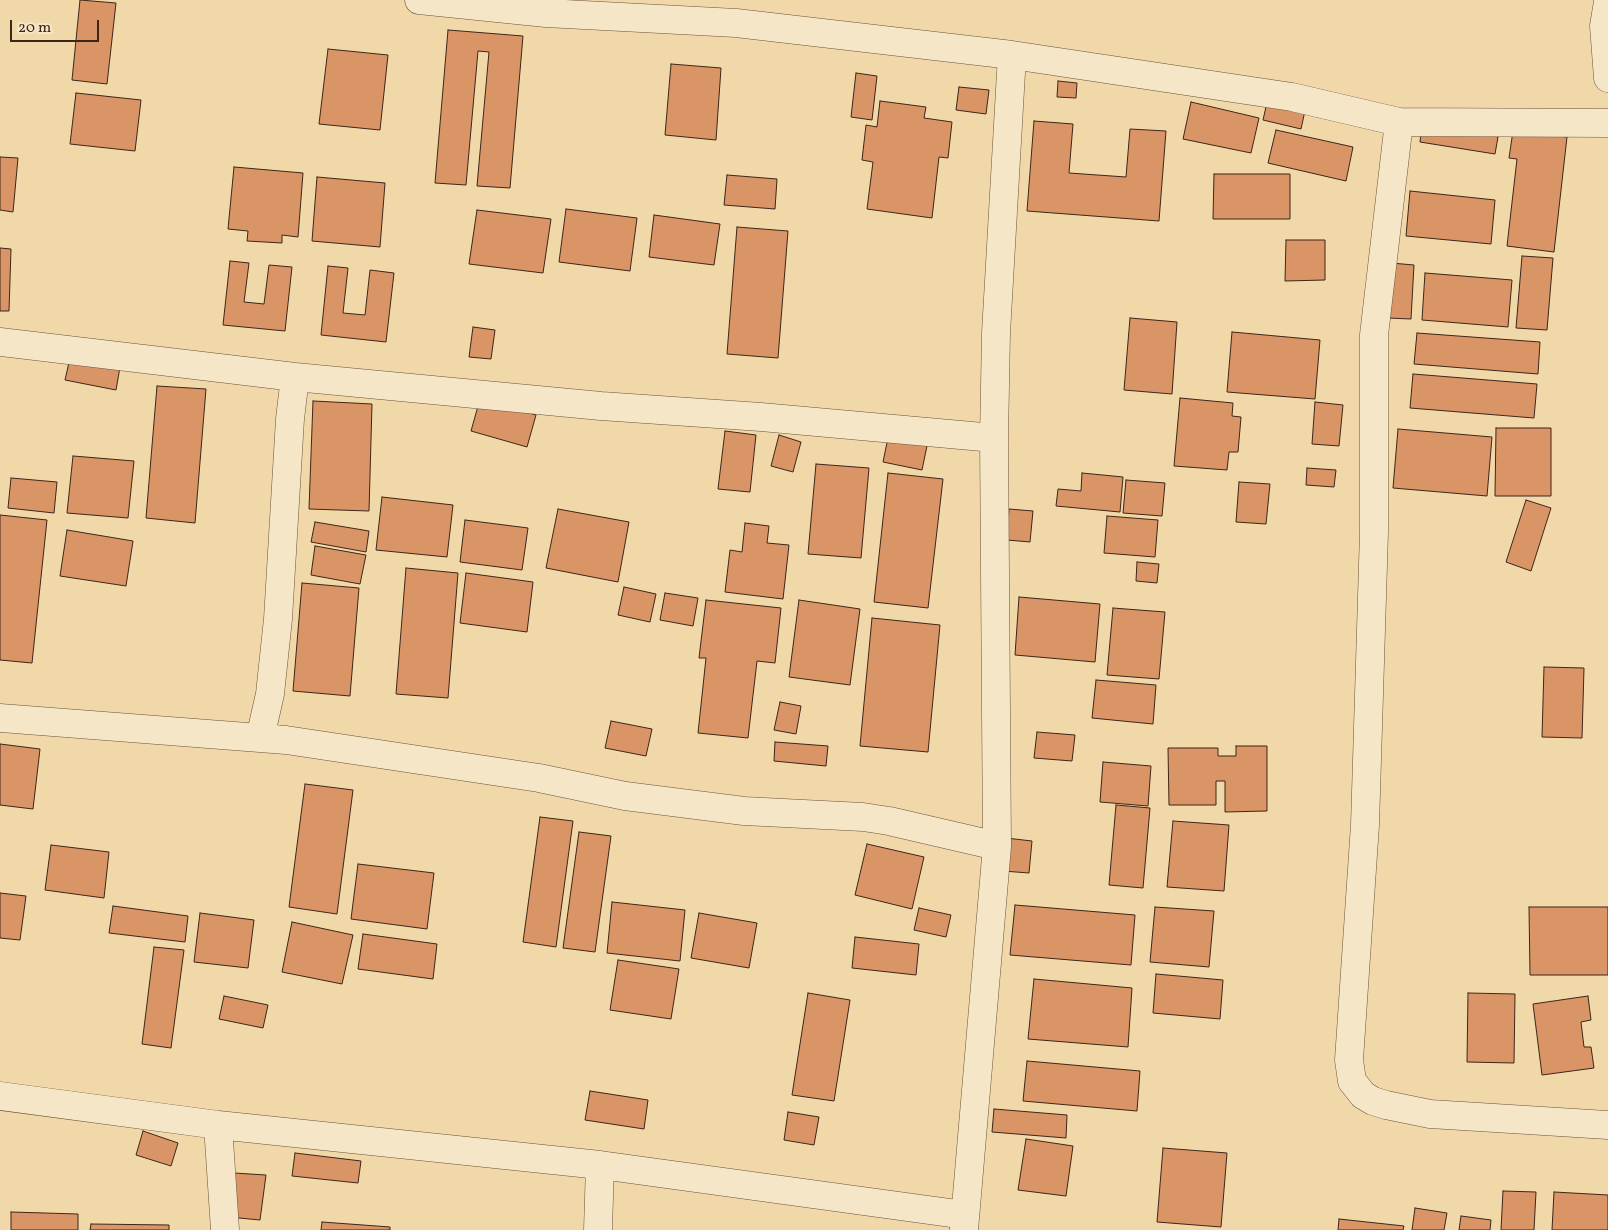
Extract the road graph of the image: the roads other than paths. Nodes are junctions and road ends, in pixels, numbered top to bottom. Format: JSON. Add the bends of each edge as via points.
{"nodes":[{"id":1,"x":419,"y":0,"type":"edge"},
{"id":2,"x":1608,"y":2,"type":"edge"},
{"id":3,"x":547,"y":6,"type":"edge"},
{"id":4,"x":1012,"y":55,"type":"junction"},
{"id":5,"x":1608,"y":78,"type":"edge"},
{"id":6,"x":1399,"y":122,"type":"junction"},
{"id":7,"x":1608,"y":123,"type":"edge"},
{"id":8,"x":0,"y":342,"type":"edge"},
{"id":9,"x":295,"y":377,"type":"junction"},
{"id":10,"x":994,"y":438,"type":"junction"},
{"id":11,"x":0,"y":718,"type":"edge"},
{"id":12,"x":260,"y":738,"type":"junction"},
{"id":13,"x":997,"y":846,"type":"junction"},
{"id":14,"x":0,"y":1096,"type":"edge"},
{"id":15,"x":218,"y":1125,"type":"junction"},
{"id":16,"x":1608,"y":1125,"type":"edge"},
{"id":17,"x":600,"y":1166,"type":"junction"},
{"id":18,"x":964,"y":1222,"type":"edge"},
{"id":19,"x":225,"y":1230,"type":"edge"},
{"id":20,"x":598,"y":1230,"type":"edge"}],
"edges":[{"from":1,"to":3,"type":"street"},
{"from":2,"to":5,"type":"street","via":[[1604,26]]},
{"from":3,"to":4,"type":"street","via":[[736,23]]},
{"from":4,"to":6,"type":"street","via":[[1292,97]]},
{"from":4,"to":10,"type":"street","via":[[996,334]]},
{"from":6,"to":7,"type":"street"},
{"from":6,"to":16,"type":"street","via":[[1374,335],[1374,532],[1366,815],[1349,1060],[1352,1082],[1373,1101],[1430,1114]]},
{"from":8,"to":9,"type":"street"},
{"from":9,"to":10,"type":"street"},
{"from":9,"to":12,"type":"street","via":[[277,628],[270,694]]},
{"from":10,"to":13,"type":"street"},
{"from":11,"to":12,"type":"street"},
{"from":12,"to":13,"type":"street","via":[[539,778],[625,796],[744,811],[863,817]]},
{"from":13,"to":18,"type":"street"},
{"from":14,"to":15,"type":"street"},
{"from":15,"to":17,"type":"street"},
{"from":15,"to":19,"type":"street"},
{"from":17,"to":18,"type":"street"},
{"from":17,"to":20,"type":"street"}]}
